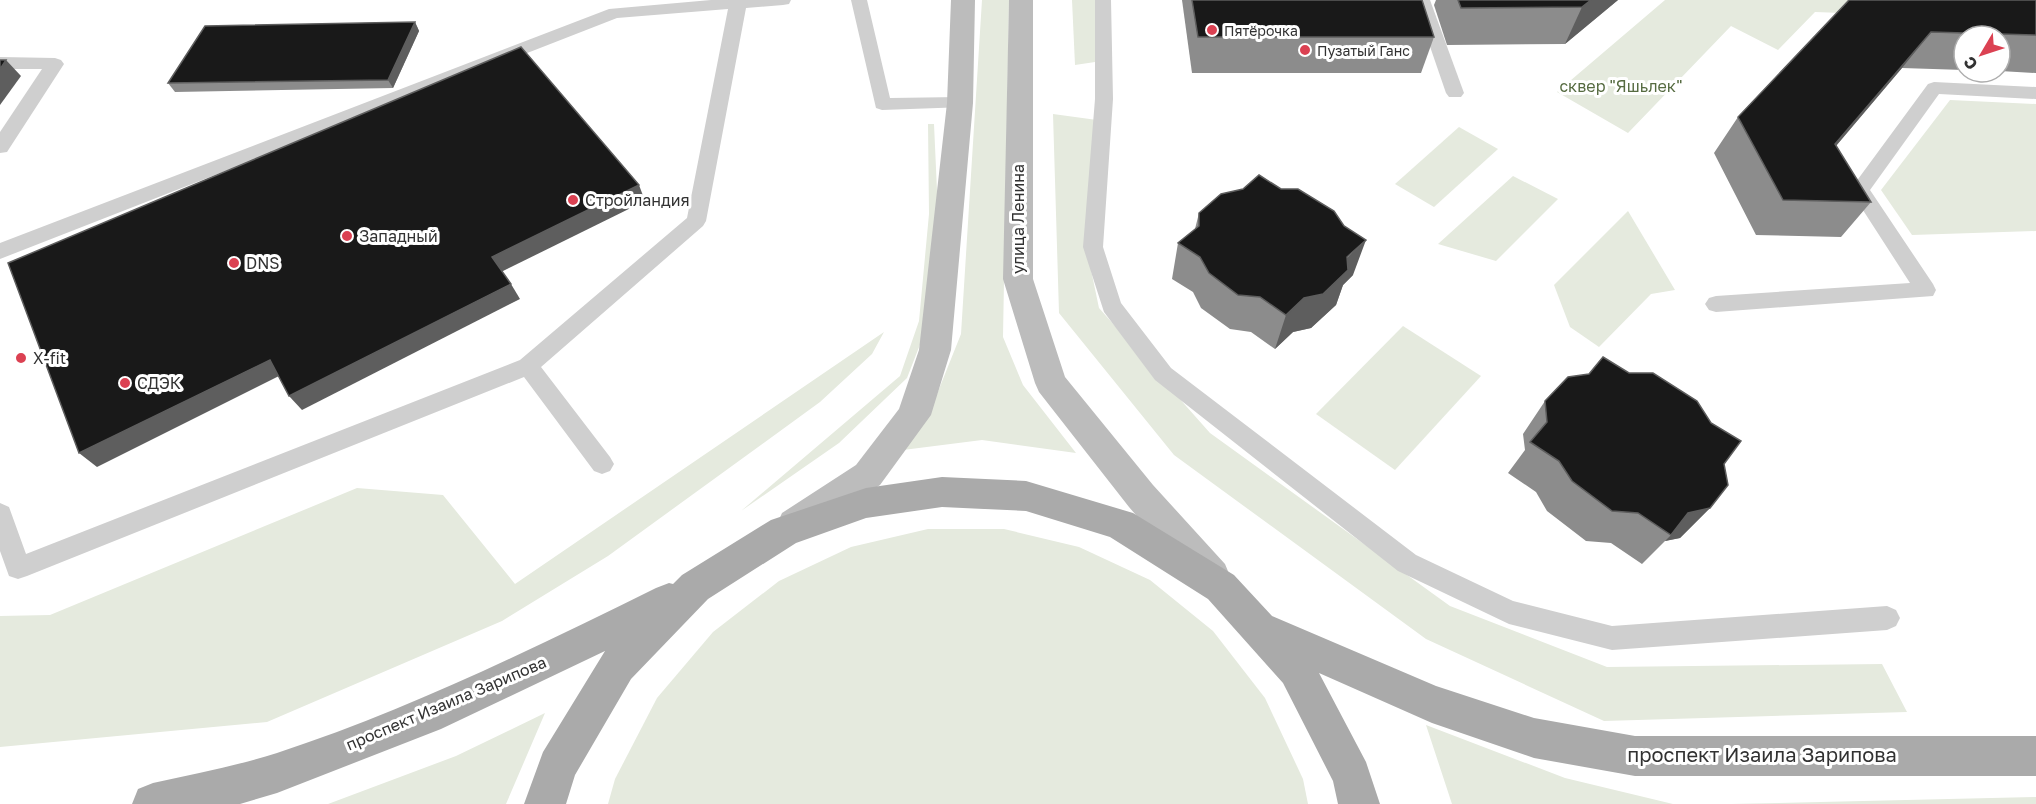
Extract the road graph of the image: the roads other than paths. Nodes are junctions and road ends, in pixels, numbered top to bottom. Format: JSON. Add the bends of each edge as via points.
{"nodes":[{"id":1,"x":783,"y":0,"type":"edge"},
{"id":2,"x":859,"y":0,"type":"edge"},
{"id":3,"x":963,"y":0,"type":"edge"},
{"id":4,"x":1021,"y":0,"type":"edge"},
{"id":5,"x":1102,"y":0,"type":"edge"},
{"id":6,"x":1422,"y":0,"type":"edge"},
{"id":7,"x":738,"y":3,"type":"junction"},
{"id":8,"x":0,"y":63,"type":"edge"},
{"id":9,"x":1455,"y":93,"type":"dead end"},
{"id":10,"x":2036,"y":93,"type":"edge"},
{"id":11,"x":960,"y":104,"type":"junction"},
{"id":12,"x":0,"y":147,"type":"edge"},
{"id":13,"x":0,"y":251,"type":"edge"},
{"id":14,"x":1716,"y":304,"type":"dead end"},
{"id":15,"x":528,"y":366,"type":"junction"},
{"id":16,"x":602,"y":464,"type":"dead end"},
{"id":17,"x":0,"y":514,"type":"edge"},
{"id":18,"x":784,"y":531,"type":"junction"},
{"id":19,"x":695,"y":587,"type":"junction"},
{"id":20,"x":1221,"y":587,"type":"junction"},
{"id":21,"x":1887,"y":618,"type":"dead end"},
{"id":22,"x":1259,"y":628,"type":"junction"},
{"id":23,"x":2036,"y":756,"type":"edge"},
{"id":24,"x":153,"y":804,"type":"edge"},
{"id":25,"x":545,"y":804,"type":"edge"},
{"id":26,"x":1359,"y":804,"type":"edge"}],
"edges":[{"from":1,"to":7,"type":"lane"},
{"from":2,"to":11,"type":"lane","via":[[882,104]]},
{"from":3,"to":11,"type":"main road"},
{"from":4,"to":20,"type":"main road","name":"улица Ленина","via":[[1017,279],[1051,383],[1141,496]]},
{"from":5,"to":21,"type":"lane","via":[[1104,99],[1093,247],[1111,306],[1163,374],[1407,564],[1509,612],[1612,638]]},
{"from":6,"to":9,"type":"lane"},
{"from":7,"to":13,"type":"lane","via":[[615,14]]},
{"from":7,"to":15,"type":"lane","via":[[696,221]]},
{"from":8,"to":12,"type":"lane","via":[[55,64]]},
{"from":10,"to":14,"type":"lane","via":[[1934,88],[1860,190],[1926,290]]},
{"from":11,"to":18,"type":"main road","via":[[935,350],[914,415],[868,475]]},
{"from":15,"to":16,"type":"lane"},
{"from":15,"to":17,"type":"lane","via":[[18,568]]},
{"from":18,"to":19,"type":"main road"},
{"from":18,"to":20,"type":"main road","via":[[866,502],[942,492],[1026,496],[1119,524]]},
{"from":19,"to":24,"type":"main road","name":"проспект Изаила Зарипова","via":[[417,720],[276,774]]},
{"from":19,"to":25,"type":"main road","via":[[617,666],[557,766]]},
{"from":20,"to":22,"type":"main road"},
{"from":22,"to":23,"type":"main road","name":"проспект Изаила Зарипова","via":[[1432,704],[1534,738],[1635,756]]},
{"from":22,"to":26,"type":"main road","via":[[1297,670],[1352,776]]}]}
